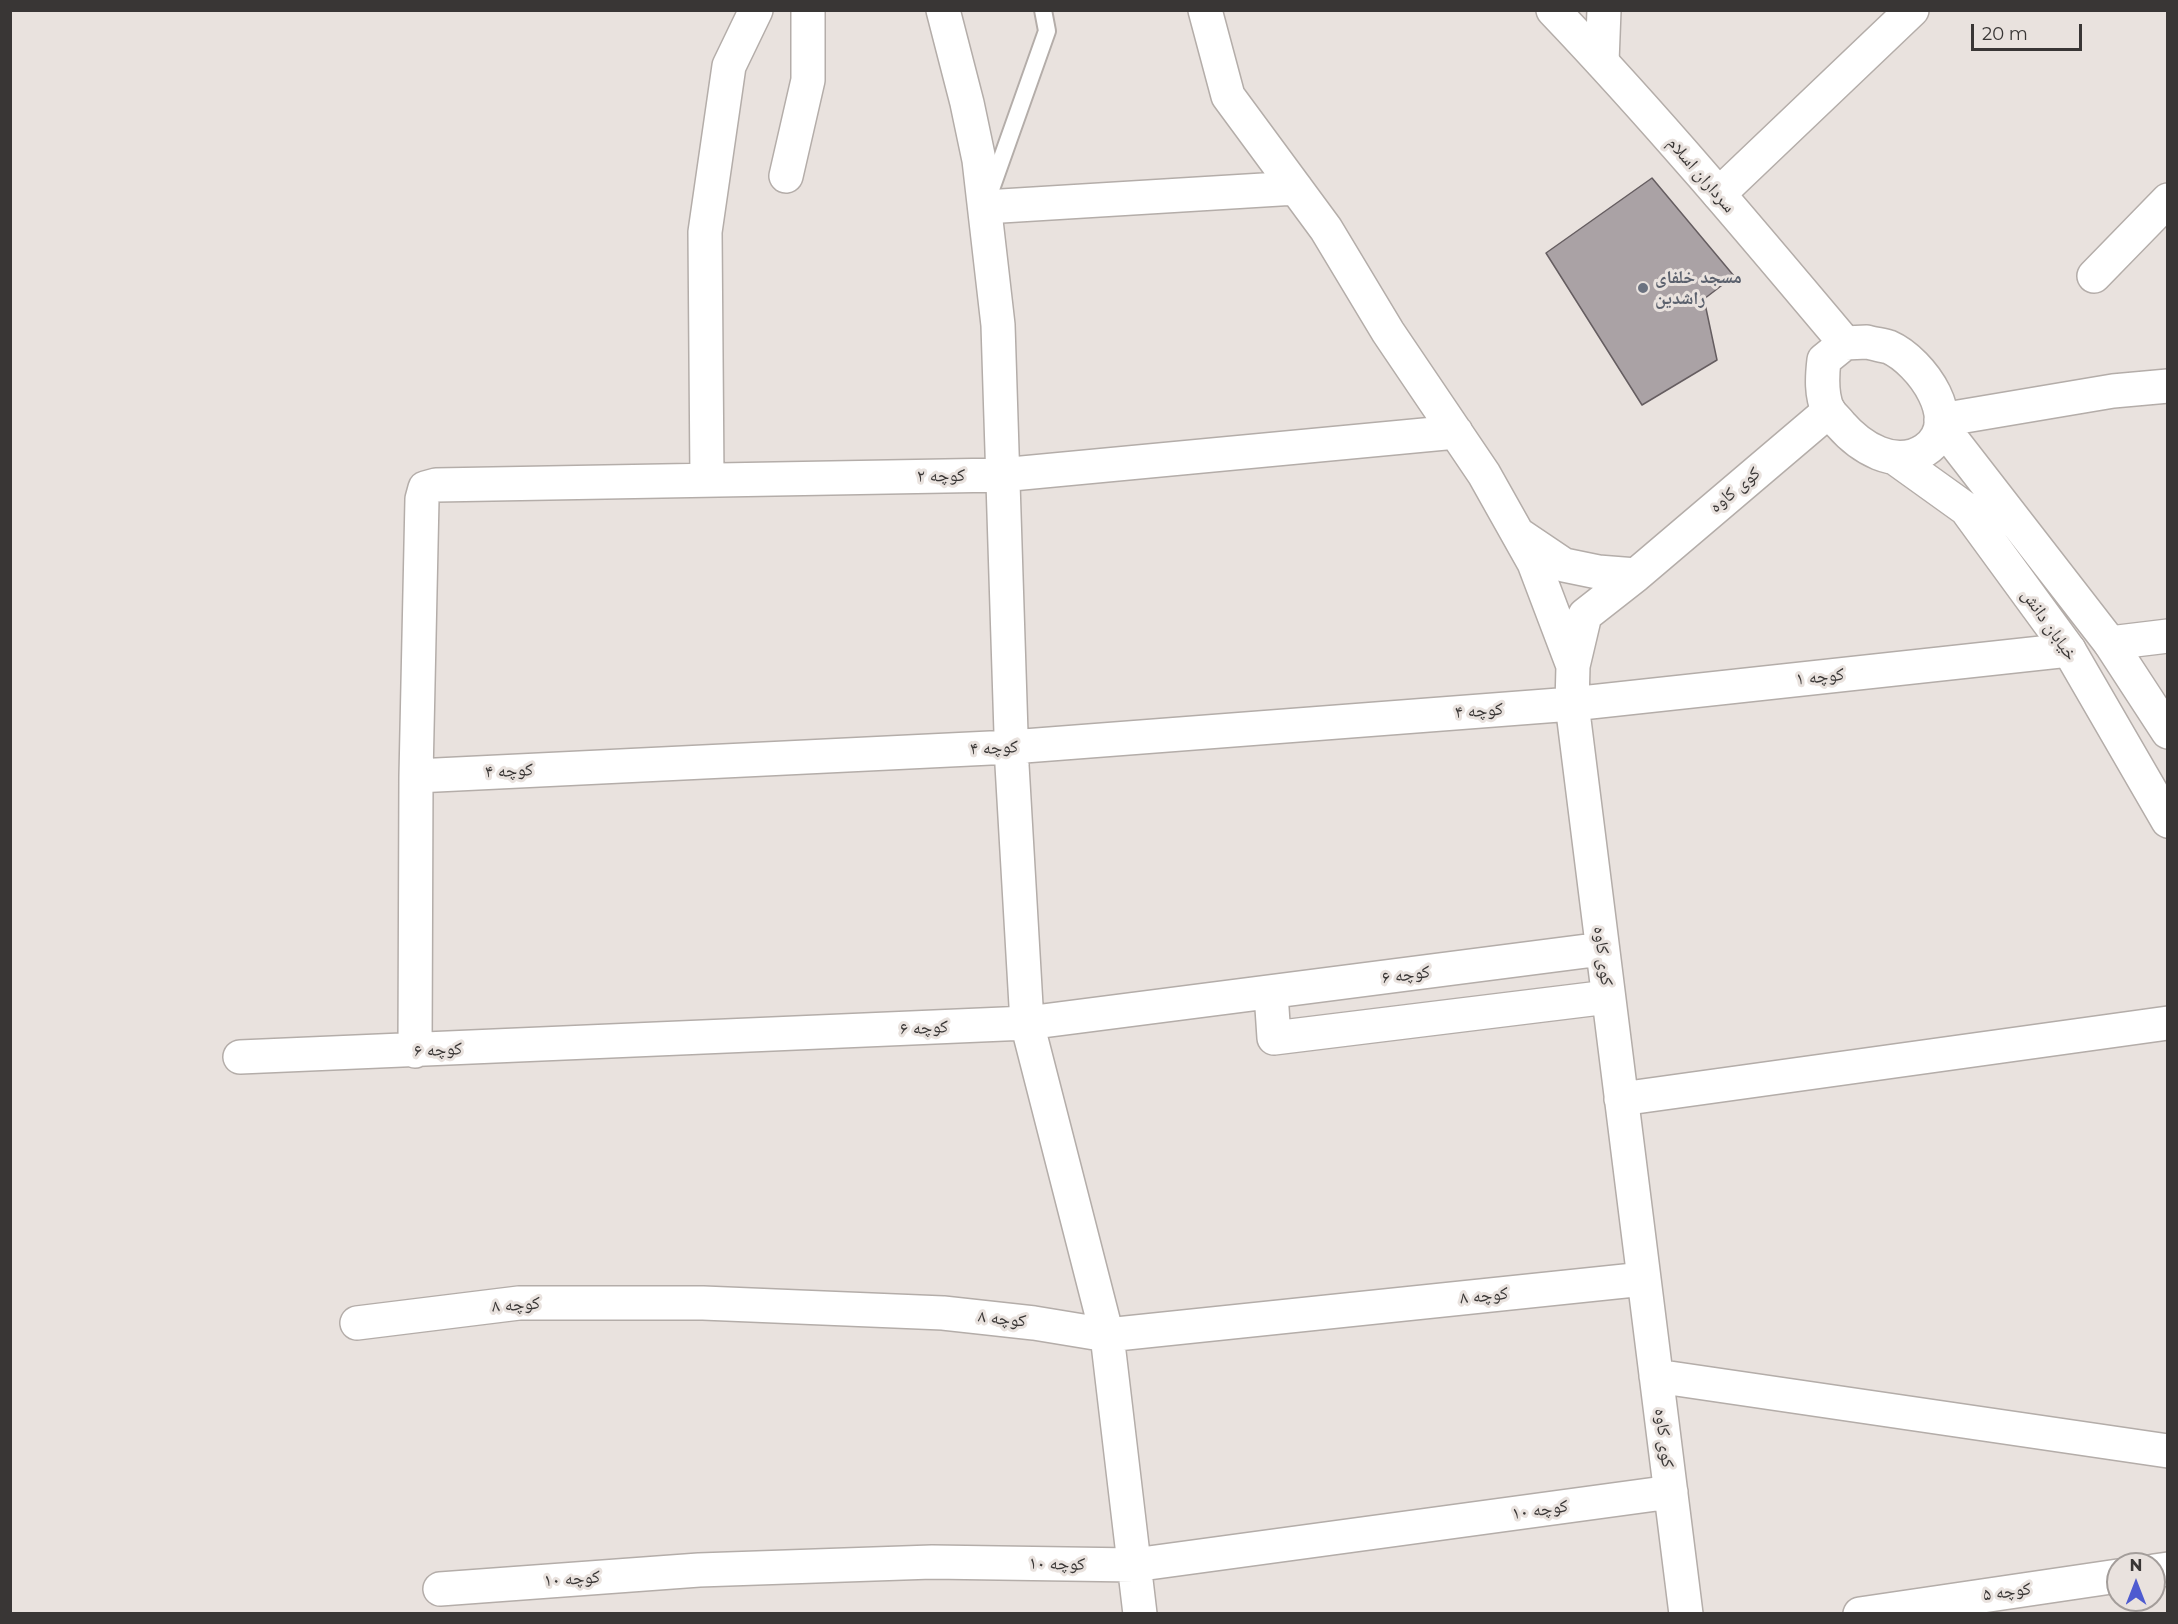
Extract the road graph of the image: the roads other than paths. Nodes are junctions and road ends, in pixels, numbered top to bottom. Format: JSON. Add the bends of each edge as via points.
{"nodes":[{"id":1,"x":756,"y":10,"type":"edge"},
{"id":2,"x":808,"y":10,"type":"edge"},
{"id":3,"x":943,"y":10,"type":"edge"},
{"id":4,"x":1043,"y":10,"type":"edge"},
{"id":5,"x":1205,"y":10,"type":"edge"},
{"id":6,"x":1553,"y":10,"type":"edge"},
{"id":7,"x":1604,"y":10,"type":"edge"},
{"id":8,"x":1912,"y":10,"type":"edge"},
{"id":9,"x":1602,"y":62,"type":"junction"},
{"id":10,"x":786,"y":176,"type":"dead end"},
{"id":11,"x":1296,"y":188,"type":"junction"},
{"id":12,"x":1719,"y":194,"type":"junction"},
{"id":13,"x":2168,"y":200,"type":"edge"},
{"id":14,"x":985,"y":207,"type":"junction"},
{"id":15,"x":2094,"y":276,"type":"dead end"},
{"id":16,"x":1845,"y":343,"type":"junction"},
{"id":17,"x":2168,"y":386,"type":"edge"},
{"id":18,"x":1829,"y":411,"type":"junction"},
{"id":19,"x":1940,"y":413,"type":"junction"},
{"id":20,"x":1456,"y":432,"type":"junction"},
{"id":21,"x":1896,"y":458,"type":"junction"},
{"id":22,"x":1001,"y":475,"type":"junction"},
{"id":23,"x":707,"y":480,"type":"junction"},
{"id":24,"x":1517,"y":533,"type":"junction"},
{"id":25,"x":1636,"y":575,"type":"junction"},
{"id":26,"x":2168,"y":636,"type":"edge"},
{"id":27,"x":2110,"y":643,"type":"junction"},
{"id":28,"x":2069,"y":650,"type":"junction"},
{"id":29,"x":1573,"y":666,"type":"junction"},
{"id":30,"x":1572,"y":704,"type":"junction"},
{"id":31,"x":2168,"y":732,"type":"edge"},
{"id":32,"x":1011,"y":747,"type":"junction"},
{"id":33,"x":416,"y":776,"type":"junction"},
{"id":34,"x":2168,"y":821,"type":"edge"},
{"id":35,"x":1602,"y":949,"type":"junction"},
{"id":36,"x":1271,"y":993,"type":"junction"},
{"id":37,"x":1608,"y":997,"type":"junction"},
{"id":38,"x":1027,"y":1023,"type":"junction"},
{"id":39,"x":2168,"y":1023,"type":"edge"},
{"id":40,"x":415,"y":1051,"type":"junction"},
{"id":41,"x":240,"y":1057,"type":"dead end"},
{"id":42,"x":1621,"y":1099,"type":"junction"},
{"id":43,"x":1644,"y":1279,"type":"junction"},
{"id":44,"x":357,"y":1323,"type":"dead end"},
{"id":45,"x":1107,"y":1335,"type":"junction"},
{"id":46,"x":1656,"y":1376,"type":"junction"},
{"id":47,"x":2168,"y":1451,"type":"edge"},
{"id":48,"x":1671,"y":1492,"type":"junction"},
{"id":49,"x":1134,"y":1564,"type":"junction"},
{"id":50,"x":2106,"y":1578,"type":"edge"},
{"id":51,"x":440,"y":1589,"type":"dead end"},
{"id":52,"x":1140,"y":1614,"type":"edge"},
{"id":53,"x":1686,"y":1614,"type":"edge"},
{"id":54,"x":1860,"y":1614,"type":"edge"}],
"edges":[{"from":1,"to":23,"type":"street","via":[[729,66],[705,232]]},
{"from":2,"to":10,"type":"street","via":[[808,80]]},
{"from":3,"to":14,"type":"street","via":[[967,103]]},
{"from":4,"to":14,"type":"lane","via":[[1047,31]]},
{"from":5,"to":11,"type":"street","via":[[1228,96]]},
{"from":6,"to":9,"type":"street","name":"سرداران اسلام"},
{"from":7,"to":9,"type":"street"},
{"from":8,"to":12,"type":"street"},
{"from":9,"to":12,"type":"street","name":"سرداران اسلام"},
{"from":11,"to":14,"type":"street"},
{"from":11,"to":20,"type":"street"},
{"from":12,"to":16,"type":"street","name":"سرداران اسلام"},
{"from":13,"to":15,"type":"street"},
{"from":14,"to":22,"type":"street","via":[[998,325]]},
{"from":16,"to":18,"type":"street","via":[[1824,360],[1821,380]]},
{"from":16,"to":19,"type":"street","via":[[1867,342],[1890,348],[1911,362],[1926,378]]},
{"from":17,"to":19,"type":"street"},
{"from":18,"to":21,"type":"street","via":[[1870,450]]},
{"from":18,"to":25,"type":"street","name":"کوی کاوه"},
{"from":19,"to":21,"type":"street","via":[[1936,438],[1925,450]]},
{"from":19,"to":27,"type":"street","name":"خیابان دانش"},
{"from":20,"to":22,"type":"street","name":"کوچه ۲"},
{"from":20,"to":24,"type":"street"},
{"from":21,"to":28,"type":"street","name":"خیابان دانش","via":[[1966,509]]},
{"from":22,"to":23,"type":"street","name":"کوچه ۲"},
{"from":22,"to":32,"type":"street"},
{"from":23,"to":33,"type":"street","name":"کوچه ۲","via":[[425,488]]},
{"from":24,"to":25,"type":"street","via":[[1564,565]]},
{"from":24,"to":29,"type":"street","via":[[1534,563]]},
{"from":25,"to":29,"type":"street","name":"کوی کاوه","via":[[1585,615]]},
{"from":26,"to":27,"type":"street"},
{"from":27,"to":31,"type":"street","name":"خیابان دانش"},
{"from":28,"to":30,"type":"street","name":"کوچه ۱"},
{"from":28,"to":34,"type":"street","name":"خیابان دانش"},
{"from":29,"to":30,"type":"street","name":"کوی کاوه"},
{"from":30,"to":32,"type":"street","name":"کوچه ۴"},
{"from":30,"to":35,"type":"street","name":"کوی کاوه"},
{"from":32,"to":33,"type":"street","name":"کوچه ۴"},
{"from":32,"to":38,"type":"street"},
{"from":33,"to":40,"type":"street"},
{"from":35,"to":36,"type":"street","name":"کوچه ۶"},
{"from":35,"to":37,"type":"street","name":"کوی کاوه"},
{"from":36,"to":37,"type":"street","via":[[1274,1038]]},
{"from":36,"to":38,"type":"street","name":"کوچه ۶"},
{"from":37,"to":42,"type":"street","name":"کوی کاوه"},
{"from":38,"to":40,"type":"street","name":"کوچه ۶"},
{"from":38,"to":45,"type":"street"},
{"from":39,"to":42,"type":"street"},
{"from":40,"to":41,"type":"street","name":"کوچه ۶"},
{"from":42,"to":43,"type":"street","name":"کوی کاوه"},
{"from":43,"to":45,"type":"street","name":"کوچه ۸"},
{"from":43,"to":46,"type":"street","name":"کوی کاوه"},
{"from":44,"to":45,"type":"street","name":"کوچه ۸","via":[[519,1303],[703,1303],[944,1313]]},
{"from":45,"to":49,"type":"street"},
{"from":46,"to":47,"type":"street"},
{"from":46,"to":48,"type":"street","name":"کوی کاوه"},
{"from":48,"to":49,"type":"street","name":"کوچه ۱۰"},
{"from":48,"to":53,"type":"street","name":"کوی کاوه"},
{"from":49,"to":51,"type":"street","name":"کوچه ۱۰","via":[[932,1562],[699,1570]]},
{"from":49,"to":52,"type":"street"},
{"from":50,"to":54,"type":"street","name":"کوچه ۵"}]}
